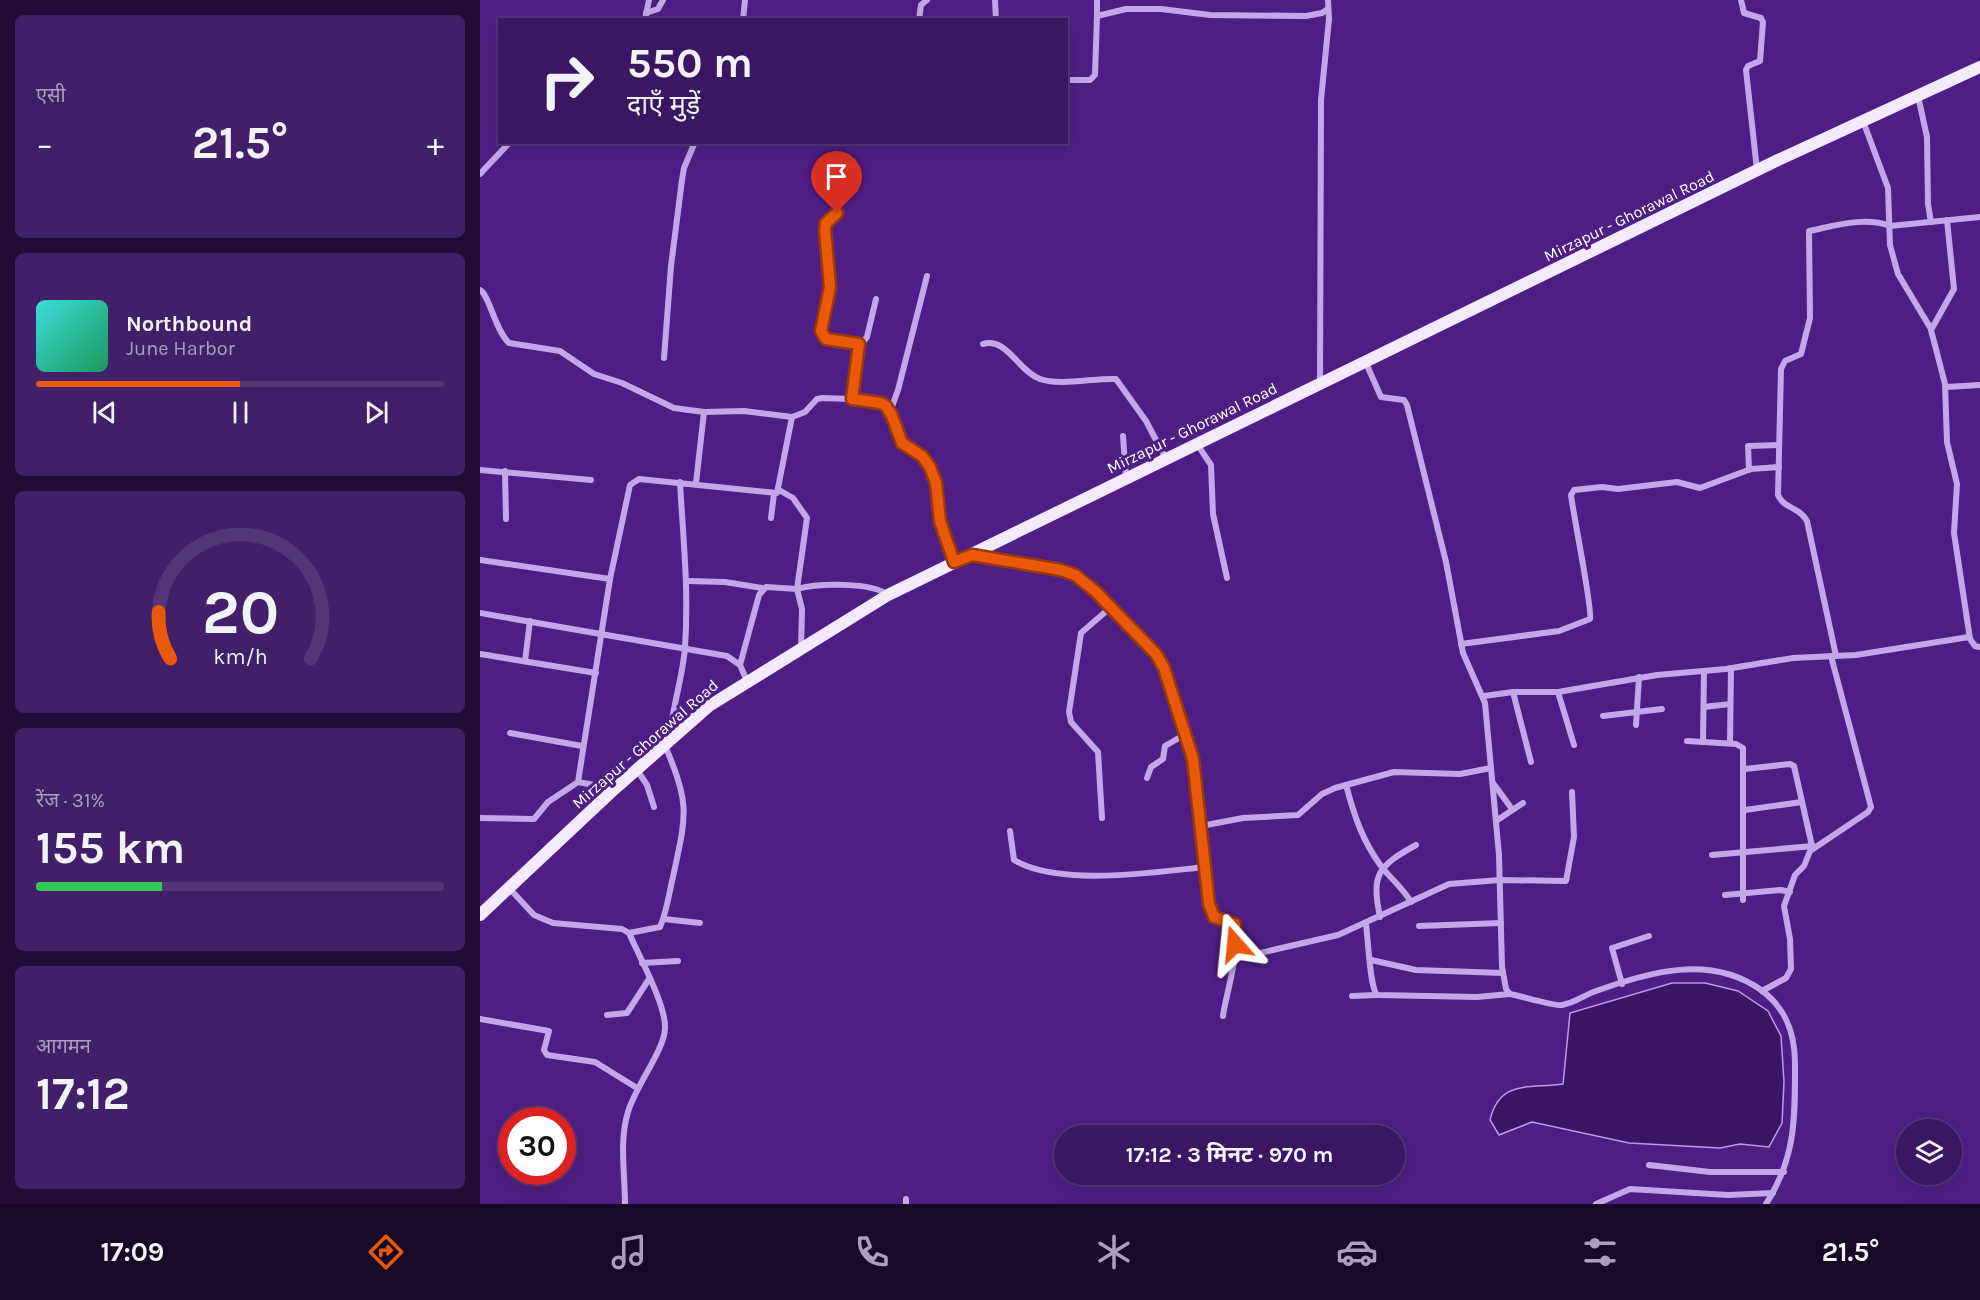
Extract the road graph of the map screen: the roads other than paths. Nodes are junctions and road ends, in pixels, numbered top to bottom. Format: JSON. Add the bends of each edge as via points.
{"nodes":[{"id":1,"x":649,"y":0,"type":"edge"},
{"id":2,"x":663,"y":0,"type":"edge"},
{"id":3,"x":745,"y":0,"type":"edge"},
{"id":4,"x":927,"y":0,"type":"edge"},
{"id":5,"x":995,"y":0,"type":"edge"},
{"id":6,"x":1097,"y":0,"type":"edge"},
{"id":7,"x":1328,"y":0,"type":"edge"},
{"id":8,"x":1741,"y":0,"type":"edge"},
{"id":9,"x":1328,"y":9,"type":"junction"},
{"id":10,"x":646,"y":16,"type":"edge"},
{"id":11,"x":1097,"y":16,"type":"junction"},
{"id":12,"x":743,"y":18,"type":"edge"},
{"id":13,"x":919,"y":18,"type":"edge"},
{"id":14,"x":996,"y":18,"type":"edge"},
{"id":15,"x":1980,"y":67,"type":"edge"},
{"id":16,"x":1068,"y":80,"type":"edge"},
{"id":17,"x":1918,"y":96,"type":"junction"},
{"id":18,"x":1863,"y":122,"type":"junction"},
{"id":19,"x":508,"y":144,"type":"edge"},
{"id":20,"x":695,"y":144,"type":"edge"},
{"id":21,"x":1757,"y":170,"type":"junction"},
{"id":22,"x":480,"y":174,"type":"edge"},
{"id":23,"x":837,"y":213,"type":"dead end"},
{"id":24,"x":1980,"y":217,"type":"edge"},
{"id":25,"x":1947,"y":220,"type":"junction"},
{"id":26,"x":1931,"y":222,"type":"junction"},
{"id":27,"x":1890,"y":226,"type":"junction"},
{"id":28,"x":927,"y":276,"type":"dead end"},
{"id":29,"x":480,"y":290,"type":"edge"},
{"id":30,"x":876,"y":299,"type":"dead end"},
{"id":31,"x":1931,"y":330,"type":"junction"},
{"id":32,"x":859,"y":344,"type":"junction"},
{"id":33,"x":983,"y":344,"type":"dead end"},
{"id":34,"x":664,"y":358,"type":"dead end"},
{"id":35,"x":1366,"y":363,"type":"junction"},
{"id":36,"x":1320,"y":384,"type":"junction"},
{"id":37,"x":1980,"y":384,"type":"edge"},
{"id":38,"x":1946,"y":387,"type":"junction"},
{"id":39,"x":852,"y":399,"type":"junction"},
{"id":40,"x":704,"y":412,"type":"junction"},
{"id":41,"x":890,"y":412,"type":"junction"},
{"id":42,"x":792,"y":417,"type":"junction"},
{"id":43,"x":1123,"y":436,"type":"dead end"},
{"id":44,"x":1197,"y":444,"type":"junction"},
{"id":45,"x":1779,"y":446,"type":"junction"},
{"id":46,"x":1166,"y":459,"type":"junction"},
{"id":47,"x":1779,"y":467,"type":"junction"},
{"id":48,"x":1749,"y":470,"type":"junction"},
{"id":49,"x":480,"y":471,"type":"edge"},
{"id":50,"x":505,"y":471,"type":"junction"},
{"id":51,"x":1126,"y":479,"type":"junction"},
{"id":52,"x":591,"y":480,"type":"dead end"},
{"id":53,"x":680,"y":482,"type":"junction"},
{"id":54,"x":696,"y":483,"type":"junction"},
{"id":55,"x":776,"y":492,"type":"junction"},
{"id":56,"x":771,"y":518,"type":"dead end"},
{"id":57,"x":506,"y":519,"type":"dead end"},
{"id":58,"x":972,"y":555,"type":"junction"},
{"id":59,"x":480,"y":560,"type":"edge"},
{"id":60,"x":954,"y":562,"type":"junction"},
{"id":61,"x":1227,"y":578,"type":"dead end"},
{"id":62,"x":610,"y":579,"type":"junction"},
{"id":63,"x":688,"y":581,"type":"junction"},
{"id":64,"x":762,"y":588,"type":"junction"},
{"id":65,"x":797,"y":589,"type":"junction"},
{"id":66,"x":888,"y":595,"type":"junction"},
{"id":67,"x":1111,"y":607,"type":"junction"},
{"id":68,"x":480,"y":613,"type":"edge"},
{"id":69,"x":530,"y":621,"type":"junction"},
{"id":70,"x":603,"y":634,"type":"junction"},
{"id":71,"x":1969,"y":637,"type":"junction"},
{"id":72,"x":1461,"y":644,"type":"junction"},
{"id":73,"x":1980,"y":647,"type":"edge"},
{"id":74,"x":685,"y":650,"type":"junction"},
{"id":75,"x":801,"y":650,"type":"junction"},
{"id":76,"x":480,"y":654,"type":"edge"},
{"id":77,"x":1834,"y":656,"type":"junction"},
{"id":78,"x":525,"y":661,"type":"junction"},
{"id":79,"x":740,"y":665,"type":"junction"},
{"id":80,"x":1731,"y":668,"type":"junction"},
{"id":81,"x":1704,"y":671,"type":"junction"},
{"id":82,"x":596,"y":673,"type":"junction"},
{"id":83,"x":1639,"y":677,"type":"junction"},
{"id":84,"x":747,"y":681,"type":"junction"},
{"id":85,"x":1513,"y":692,"type":"junction"},
{"id":86,"x":1558,"y":692,"type":"junction"},
{"id":87,"x":1484,"y":696,"type":"junction"},
{"id":88,"x":1730,"y":704,"type":"junction"},
{"id":89,"x":1704,"y":707,"type":"junction"},
{"id":90,"x":1662,"y":709,"type":"dead end"},
{"id":91,"x":1637,"y":710,"type":"junction"},
{"id":92,"x":1603,"y":716,"type":"dead end"},
{"id":93,"x":1636,"y":725,"type":"dead end"},
{"id":94,"x":510,"y":733,"type":"dead end"},
{"id":95,"x":1184,"y":735,"type":"junction"},
{"id":96,"x":1687,"y":741,"type":"dead end"},
{"id":97,"x":668,"y":742,"type":"junction"},
{"id":98,"x":1703,"y":742,"type":"junction"},
{"id":99,"x":1730,"y":743,"type":"junction"},
{"id":100,"x":1574,"y":745,"type":"dead end"},
{"id":101,"x":582,"y":746,"type":"junction"},
{"id":102,"x":1531,"y":762,"type":"dead end"},
{"id":103,"x":1491,"y":768,"type":"junction"},
{"id":104,"x":637,"y":769,"type":"junction"},
{"id":105,"x":1745,"y":769,"type":"junction"},
{"id":106,"x":1147,"y":778,"type":"dead end"},
{"id":107,"x":578,"y":782,"type":"junction"},
{"id":108,"x":1492,"y":782,"type":"junction"},
{"id":109,"x":1346,"y":785,"type":"junction"},
{"id":110,"x":1572,"y":792,"type":"dead end"},
{"id":111,"x":610,"y":793,"type":"junction"},
{"id":112,"x":1802,"y":802,"type":"junction"},
{"id":113,"x":1523,"y":803,"type":"dead end"},
{"id":114,"x":654,"y":807,"type":"dead end"},
{"id":115,"x":1512,"y":809,"type":"junction"},
{"id":116,"x":1745,"y":810,"type":"junction"},
{"id":117,"x":480,"y":818,"type":"edge"},
{"id":118,"x":1102,"y":818,"type":"dead end"},
{"id":119,"x":1496,"y":821,"type":"junction"},
{"id":120,"x":1201,"y":826,"type":"junction"},
{"id":121,"x":1010,"y":831,"type":"dead end"},
{"id":122,"x":1416,"y":845,"type":"dead end"},
{"id":123,"x":1814,"y":846,"type":"junction"},
{"id":124,"x":1744,"y":852,"type":"junction"},
{"id":125,"x":1712,"y":855,"type":"dead end"},
{"id":126,"x":1205,"y":867,"type":"junction"},
{"id":127,"x":1383,"y":868,"type":"junction"},
{"id":128,"x":1500,"y":880,"type":"junction"},
{"id":129,"x":509,"y":888,"type":"junction"},
{"id":130,"x":1790,"y":892,"type":"junction"},
{"id":131,"x":1725,"y":895,"type":"dead end"},
{"id":132,"x":1743,"y":897,"type":"junction"},
{"id":133,"x":1411,"y":902,"type":"junction"},
{"id":134,"x":480,"y":915,"type":"edge"},
{"id":135,"x":1380,"y":917,"type":"junction"},
{"id":136,"x":664,"y":919,"type":"junction"},
{"id":137,"x":700,"y":922,"type":"dead end"},
{"id":138,"x":1366,"y":924,"type":"junction"},
{"id":139,"x":1502,"y":924,"type":"junction"},
{"id":140,"x":1419,"y":926,"type":"dead end"},
{"id":141,"x":629,"y":933,"type":"junction"},
{"id":142,"x":1649,"y":936,"type":"dead end"},
{"id":143,"x":1234,"y":959,"type":"junction"},
{"id":144,"x":1371,"y":960,"type":"junction"},
{"id":145,"x":678,"y":961,"type":"dead end"},
{"id":146,"x":642,"y":963,"type":"junction"},
{"id":147,"x":1503,"y":973,"type":"junction"},
{"id":148,"x":649,"y":979,"type":"junction"},
{"id":149,"x":1622,"y":984,"type":"junction"},
{"id":150,"x":1762,"y":991,"type":"junction"},
{"id":151,"x":1510,"y":994,"type":"junction"},
{"id":152,"x":1377,"y":995,"type":"junction"},
{"id":153,"x":1352,"y":996,"type":"dead end"},
{"id":154,"x":607,"y":1015,"type":"dead end"},
{"id":155,"x":1222,"y":1016,"type":"dead end"},
{"id":156,"x":480,"y":1019,"type":"edge"},
{"id":157,"x":637,"y":1088,"type":"junction"},
{"id":158,"x":1649,"y":1166,"type":"dead end"},
{"id":159,"x":1784,"y":1172,"type":"junction"},
{"id":160,"x":1773,"y":1193,"type":"junction"},
{"id":161,"x":625,"y":1204,"type":"edge"},
{"id":162,"x":1596,"y":1204,"type":"edge"},
{"id":163,"x":1766,"y":1204,"type":"edge"}],
"edges":[{"from":1,"to":10,"type":"street"},
{"from":2,"to":10,"type":"street","via":[[658,9]]},
{"from":3,"to":12,"type":"street"},
{"from":4,"to":13,"type":"street","via":[[921,5]]},
{"from":5,"to":14,"type":"street"},
{"from":6,"to":11,"type":"street"},
{"from":7,"to":9,"type":"street"},
{"from":8,"to":21,"type":"street","via":[[1744,13],[1763,22],[1760,61],[1746,70]]},
{"from":9,"to":11,"type":"street","via":[[1306,16],[1210,15],[1161,9],[1126,9]]},
{"from":9,"to":36,"type":"street","via":[[1321,100]]},
{"from":11,"to":16,"type":"street","via":[[1095,75],[1090,80]]},
{"from":15,"to":17,"type":"main road","name":"Mirzapur - Ghorawal Road"},
{"from":17,"to":18,"type":"main road","name":"Mirzapur - Ghorawal Road"},
{"from":17,"to":26,"type":"street","via":[[1927,137]]},
{"from":18,"to":21,"type":"main road","name":"Mirzapur - Ghorawal Road"},
{"from":18,"to":27,"type":"street","via":[[1888,188]]},
{"from":19,"to":22,"type":"street"},
{"from":20,"to":34,"type":"street","via":[[682,180]]},
{"from":21,"to":35,"type":"main road","name":"Mirzapur - Ghorawal Road"},
{"from":23,"to":32,"type":"street","via":[[826,223],[825,230],[830,287],[821,334],[826,339]]},
{"from":24,"to":25,"type":"street"},
{"from":25,"to":26,"type":"street"},
{"from":25,"to":31,"type":"street","via":[[1954,289]]},
{"from":26,"to":27,"type":"street"},
{"from":27,"to":31,"type":"street","via":[[1891,252],[1898,274]]},
{"from":27,"to":45,"type":"street","via":[[1881,222],[1848,223],[1809,231],[1808,333],[1801,354],[1785,361],[1780,369]]},
{"from":28,"to":41,"type":"street"},
{"from":29,"to":40,"type":"street","via":[[487,296],[494,321],[509,343],[560,351],[594,374],[655,400],[674,408]]},
{"from":30,"to":32,"type":"street","via":[[867,337]]},
{"from":31,"to":38,"type":"street"},
{"from":32,"to":39,"type":"street"},
{"from":33,"to":46,"type":"street","via":[[1000,344],[1023,369],[1041,379],[1116,379],[1124,385]]},
{"from":35,"to":36,"type":"main road","name":"Mirzapur - Ghorawal Road"},
{"from":35,"to":72,"type":"street","via":[[1382,397],[1404,400],[1407,405],[1446,562]]},
{"from":36,"to":44,"type":"main road","name":"Mirzapur - Ghorawal Road"},
{"from":37,"to":38,"type":"street"},
{"from":38,"to":71,"type":"street","via":[[1947,442],[1957,484],[1954,533]]},
{"from":39,"to":41,"type":"street","via":[[881,403]]},
{"from":39,"to":42,"type":"street","via":[[817,399],[805,412]]},
{"from":40,"to":42,"type":"street","via":[[744,411]]},
{"from":40,"to":54,"type":"street"},
{"from":41,"to":60,"type":"street","via":[[902,443],[922,456],[930,467],[940,521]]},
{"from":42,"to":55,"type":"street"},
{"from":43,"to":51,"type":"street"},
{"from":44,"to":46,"type":"main road","name":"Mirzapur - Ghorawal Road"},
{"from":44,"to":61,"type":"street","via":[[1211,465],[1213,514]]},
{"from":45,"to":47,"type":"street"},
{"from":45,"to":48,"type":"street","via":[[1748,446]]},
{"from":46,"to":51,"type":"main road","name":"Mirzapur - Ghorawal Road"},
{"from":47,"to":48,"type":"street"},
{"from":47,"to":77,"type":"street","via":[[1779,498],[1800,511],[1807,521]]},
{"from":48,"to":72,"type":"street","via":[[1700,488],[1677,482],[1574,490],[1571,495],[1591,605],[1590,619],[1559,631]]},
{"from":49,"to":50,"type":"street"},
{"from":50,"to":52,"type":"street"},
{"from":50,"to":57,"type":"street"},
{"from":51,"to":58,"type":"main road","name":"Mirzapur - Ghorawal Road"},
{"from":53,"to":54,"type":"street"},
{"from":53,"to":62,"type":"street","via":[[639,479],[630,485]]},
{"from":53,"to":63,"type":"street"},
{"from":54,"to":55,"type":"street"},
{"from":55,"to":56,"type":"street"},
{"from":55,"to":65,"type":"street","via":[[794,498],[807,518]]},
{"from":58,"to":60,"type":"main road","name":"Mirzapur - Ghorawal Road"},
{"from":58,"to":67,"type":"street","via":[[1075,575]]},
{"from":59,"to":62,"type":"street"},
{"from":60,"to":66,"type":"main road","name":"Mirzapur - Ghorawal Road"},
{"from":62,"to":70,"type":"street"},
{"from":63,"to":64,"type":"street"},
{"from":63,"to":74,"type":"street"},
{"from":64,"to":65,"type":"street"},
{"from":64,"to":79,"type":"street"},
{"from":65,"to":66,"type":"street","via":[[875,588]]},
{"from":65,"to":75,"type":"street","via":[[802,609]]},
{"from":66,"to":75,"type":"main road","name":"Mirzapur - Ghorawal Road"},
{"from":67,"to":95,"type":"street","via":[[1156,654],[1164,668]]},
{"from":67,"to":118,"type":"street","via":[[1081,633],[1069,712],[1071,722],[1098,752]]},
{"from":68,"to":69,"type":"street"},
{"from":69,"to":70,"type":"street"},
{"from":69,"to":78,"type":"street"},
{"from":70,"to":74,"type":"street"},
{"from":70,"to":82,"type":"street"},
{"from":71,"to":73,"type":"street"},
{"from":71,"to":77,"type":"street"},
{"from":72,"to":87,"type":"street"},
{"from":74,"to":79,"type":"street","via":[[727,656]]},
{"from":74,"to":97,"type":"street"},
{"from":75,"to":84,"type":"main road","name":"Mirzapur - Ghorawal Road"},
{"from":76,"to":78,"type":"street"},
{"from":77,"to":80,"type":"street"},
{"from":77,"to":123,"type":"street","via":[[1871,807]]},
{"from":78,"to":82,"type":"street"},
{"from":79,"to":84,"type":"street"},
{"from":80,"to":81,"type":"street"},
{"from":80,"to":88,"type":"street"},
{"from":81,"to":83,"type":"street"},
{"from":81,"to":89,"type":"street"},
{"from":82,"to":101,"type":"street"},
{"from":83,"to":86,"type":"street"},
{"from":83,"to":91,"type":"street"},
{"from":84,"to":97,"type":"main road","name":"Mirzapur - Ghorawal Road","via":[[709,706]]},
{"from":85,"to":86,"type":"street"},
{"from":85,"to":87,"type":"street"},
{"from":85,"to":102,"type":"street"},
{"from":86,"to":100,"type":"street"},
{"from":87,"to":103,"type":"street"},
{"from":88,"to":89,"type":"street"},
{"from":88,"to":99,"type":"street"},
{"from":89,"to":98,"type":"street"},
{"from":90,"to":91,"type":"street"},
{"from":91,"to":92,"type":"street"},
{"from":91,"to":93,"type":"street"},
{"from":94,"to":101,"type":"street"},
{"from":95,"to":106,"type":"street","via":[[1165,746],[1163,759],[1151,767]]},
{"from":95,"to":120,"type":"street","via":[[1193,759]]},
{"from":96,"to":98,"type":"street"},
{"from":97,"to":104,"type":"main road","name":"Mirzapur - Ghorawal Road"},
{"from":97,"to":136,"type":"street","via":[[681,781],[685,809]]},
{"from":98,"to":99,"type":"street"},
{"from":99,"to":105,"type":"street","via":[[1743,748]]},
{"from":101,"to":107,"type":"street"},
{"from":103,"to":108,"type":"street"},
{"from":103,"to":109,"type":"street","via":[[1460,774],[1394,772]]},
{"from":104,"to":111,"type":"main road","name":"Mirzapur - Ghorawal Road"},
{"from":104,"to":114,"type":"street","via":[[647,784]]},
{"from":105,"to":112,"type":"street","via":[[1792,765]]},
{"from":105,"to":116,"type":"street"},
{"from":107,"to":111,"type":"street"},
{"from":107,"to":117,"type":"street","via":[[548,802],[534,819]]},
{"from":108,"to":115,"type":"street"},
{"from":108,"to":119,"type":"street"},
{"from":109,"to":120,"type":"street","via":[[1322,794],[1298,814]]},
{"from":109,"to":127,"type":"street","via":[[1359,831]]},
{"from":110,"to":128,"type":"street","via":[[1574,837],[1568,879]]},
{"from":111,"to":129,"type":"main road","name":"Mirzapur - Ghorawal Road"},
{"from":112,"to":116,"type":"street"},
{"from":112,"to":123,"type":"street"},
{"from":113,"to":115,"type":"street"},
{"from":115,"to":119,"type":"street"},
{"from":116,"to":124,"type":"street"},
{"from":119,"to":128,"type":"street"},
{"from":120,"to":126,"type":"street"},
{"from":121,"to":126,"type":"street","via":[[1014,861],[1066,875]]},
{"from":122,"to":127,"type":"street","via":[[1390,859]]},
{"from":123,"to":124,"type":"street"},
{"from":123,"to":130,"type":"street","via":[[1795,875]]},
{"from":124,"to":125,"type":"street"},
{"from":124,"to":132,"type":"street"},
{"from":126,"to":143,"type":"street","via":[[1214,917],[1235,924]]},
{"from":127,"to":133,"type":"street"},
{"from":127,"to":135,"type":"street","via":[[1375,885]]},
{"from":128,"to":133,"type":"street","via":[[1449,884]]},
{"from":128,"to":139,"type":"street"},
{"from":129,"to":134,"type":"main road","name":"Mirzapur - Ghorawal Road"},
{"from":129,"to":141,"type":"street","via":[[534,915],[553,923],[622,928]]},
{"from":130,"to":132,"type":"street"},
{"from":130,"to":150,"type":"street","via":[[1784,906],[1791,969],[1786,978]]},
{"from":131,"to":132,"type":"street"},
{"from":133,"to":135,"type":"street"},
{"from":135,"to":138,"type":"street"},
{"from":136,"to":137,"type":"street"},
{"from":136,"to":141,"type":"street","via":[[657,929]]},
{"from":138,"to":143,"type":"street","via":[[1314,943]]},
{"from":138,"to":144,"type":"street"},
{"from":139,"to":140,"type":"street"},
{"from":139,"to":147,"type":"street"},
{"from":141,"to":146,"type":"street"},
{"from":142,"to":149,"type":"street","via":[[1612,948]]},
{"from":143,"to":155,"type":"street"},
{"from":144,"to":147,"type":"street","via":[[1416,970]]},
{"from":144,"to":152,"type":"street","via":[[1371,987]]},
{"from":145,"to":146,"type":"street"},
{"from":146,"to":148,"type":"street"},
{"from":147,"to":151,"type":"street"},
{"from":148,"to":154,"type":"street","via":[[627,1013]]},
{"from":148,"to":157,"type":"street","via":[[665,1027],[663,1040]]},
{"from":149,"to":150,"type":"street","via":[[1656,973],[1692,968],[1737,976]]},
{"from":149,"to":151,"type":"street","via":[[1559,1006]]},
{"from":150,"to":159,"type":"street","via":[[1785,1015],[1792,1035],[1795,1109]]},
{"from":151,"to":152,"type":"street"},
{"from":152,"to":153,"type":"street"},
{"from":156,"to":157,"type":"street","via":[[549,1031],[546,1054],[595,1062]]},
{"from":157,"to":161,"type":"street","via":[[624,1131]]},
{"from":158,"to":159,"type":"street","via":[[1710,1172]]},
{"from":159,"to":160,"type":"street"},
{"from":160,"to":162,"type":"street","via":[[1728,1195],[1630,1189]]},
{"from":160,"to":163,"type":"street"}]}
